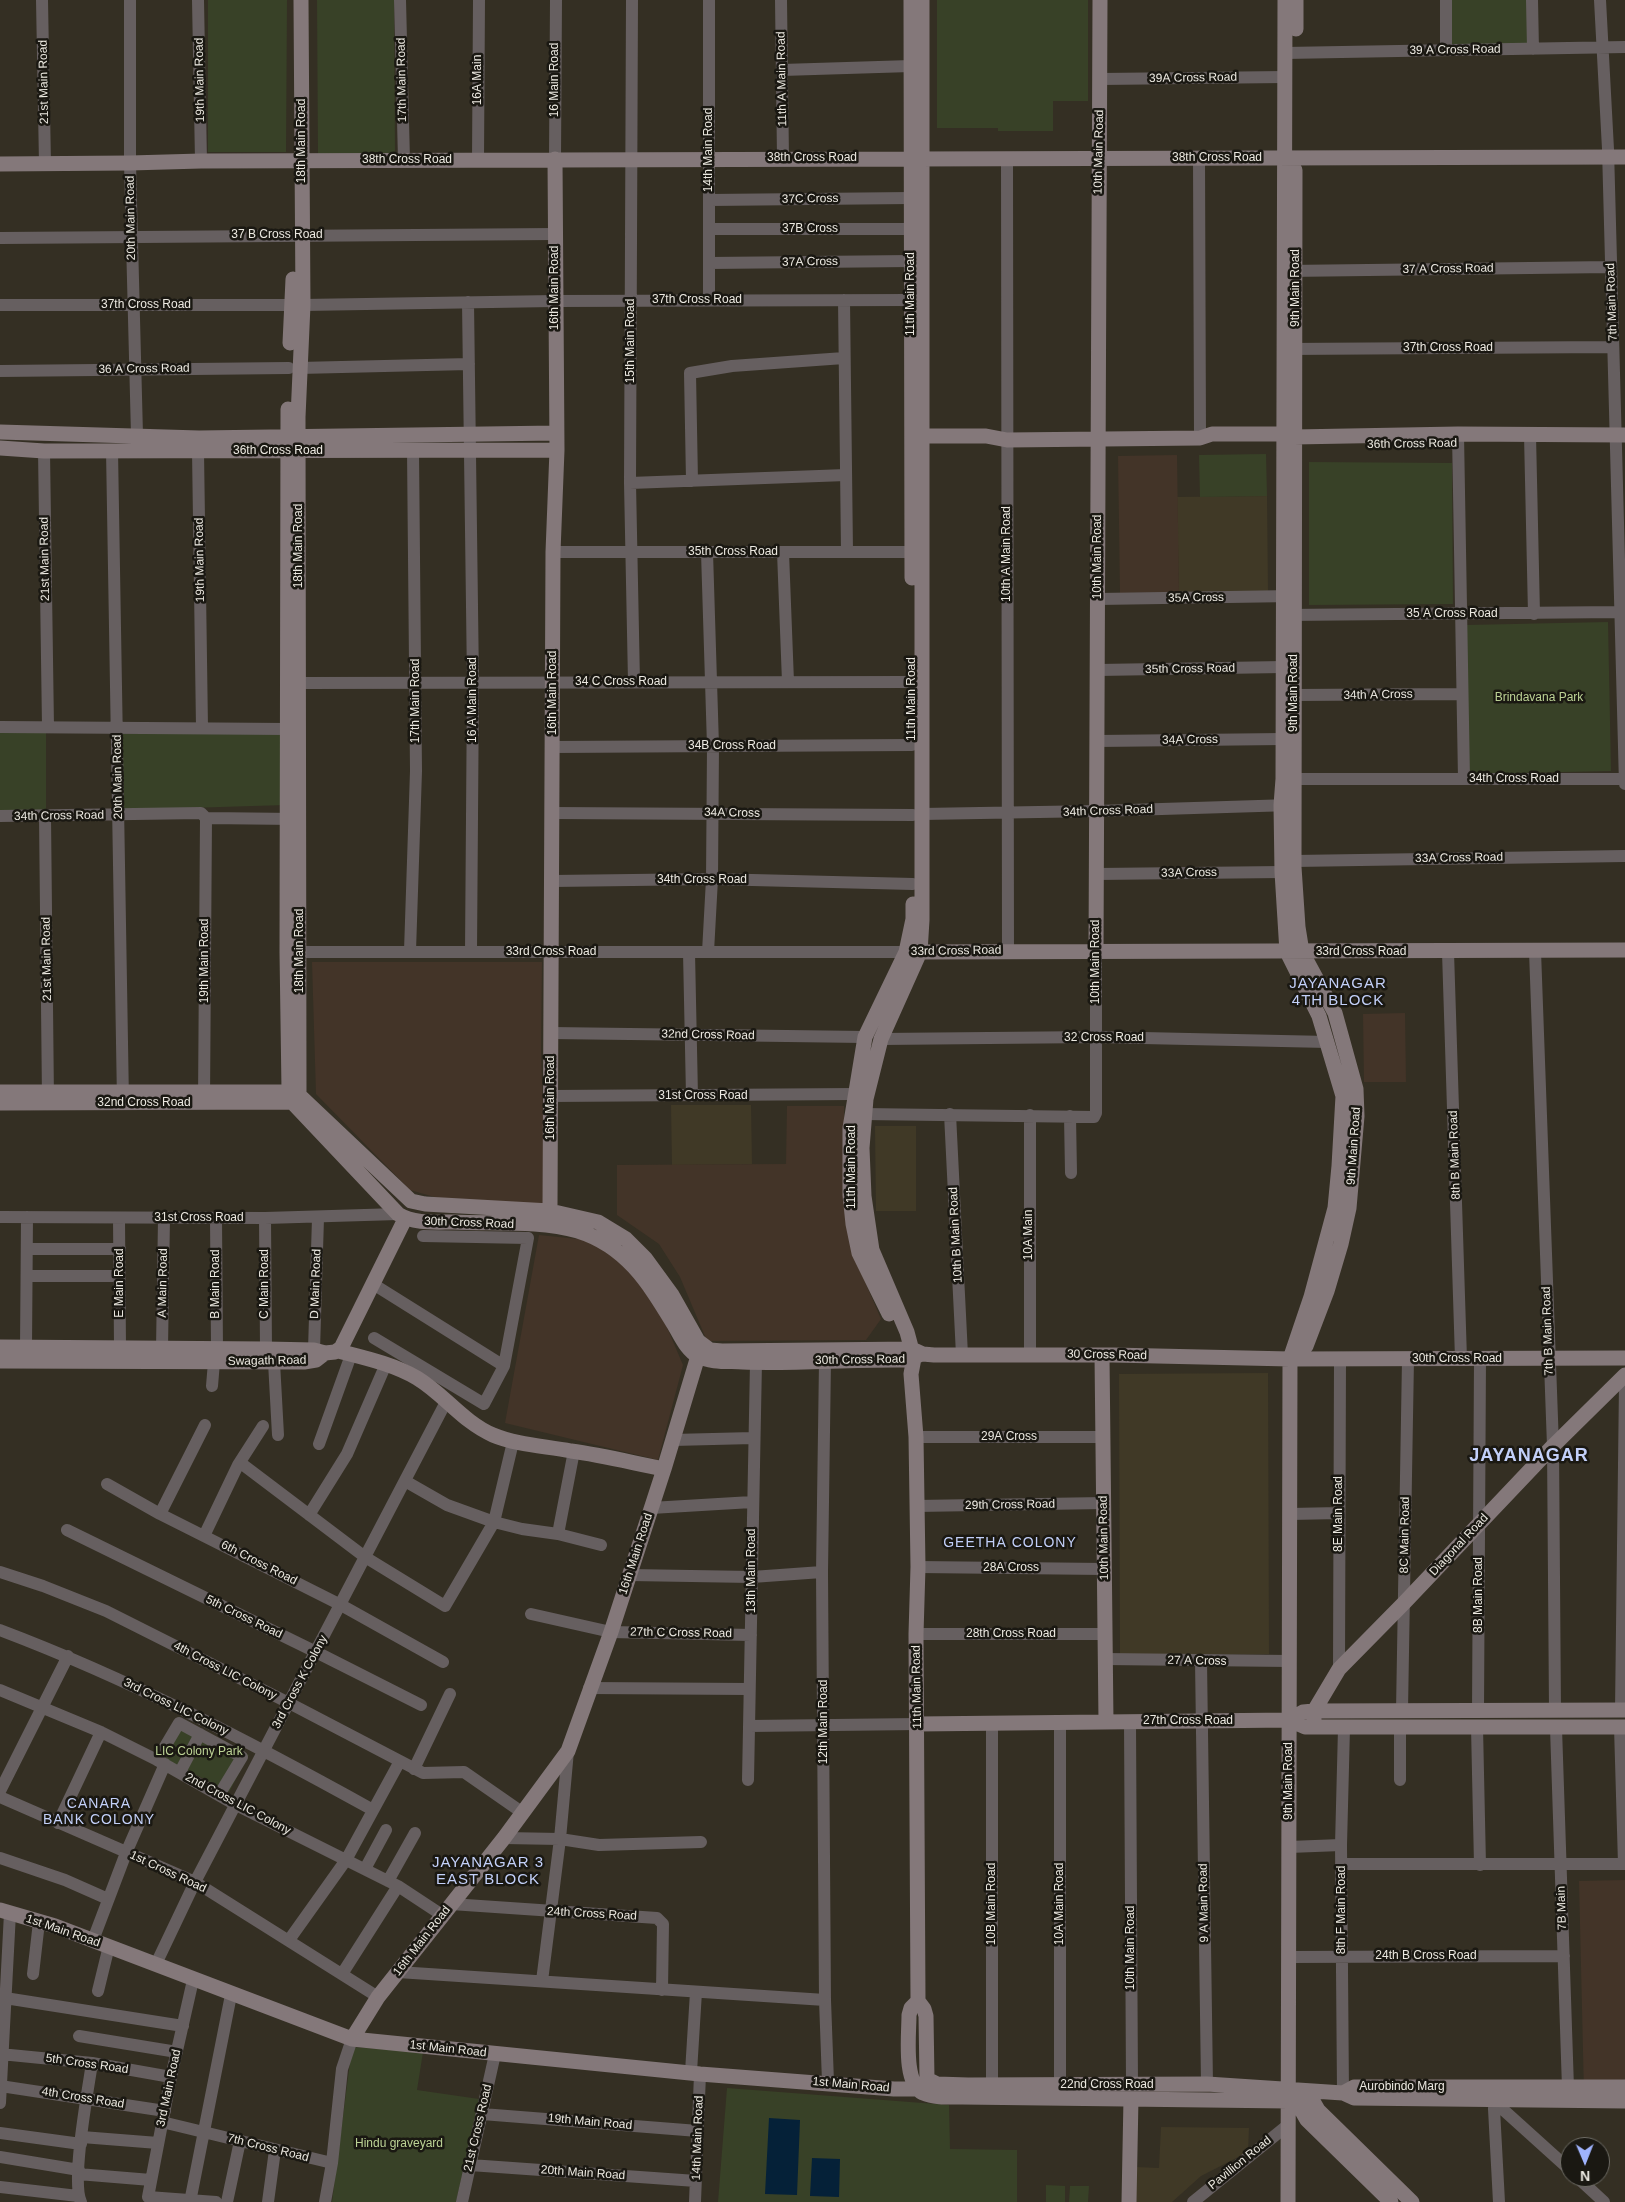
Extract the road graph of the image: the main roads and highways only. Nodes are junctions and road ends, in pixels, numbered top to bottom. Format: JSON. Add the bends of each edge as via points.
{"nodes":[{"id":1,"x":292,"y":0,"type":"edge"},
{"id":2,"x":301,"y":0,"type":"edge"},
{"id":3,"x":911,"y":0,"type":"edge"},
{"id":4,"x":922,"y":0,"type":"edge"},
{"id":5,"x":1100,"y":0,"type":"edge"},
{"id":6,"x":1286,"y":0,"type":"edge"},
{"id":7,"x":1296,"y":0,"type":"edge"},
{"id":8,"x":1291,"y":53,"type":"junction"},
{"id":9,"x":1099,"y":157,"type":"junction"},
{"id":10,"x":1625,"y":157,"type":"edge"},
{"id":11,"x":917,"y":158,"type":"junction"},
{"id":12,"x":1290,"y":158,"type":"junction"},
{"id":13,"x":298,"y":160,"type":"junction"},
{"id":14,"x":555,"y":160,"type":"junction"},
{"id":15,"x":0,"y":164,"type":"edge"},
{"id":16,"x":0,"y":432,"type":"edge"},
{"id":17,"x":556,"y":433,"type":"junction"},
{"id":18,"x":1099,"y":439,"type":"junction"},
{"id":19,"x":1289,"y":440,"type":"junction"},
{"id":20,"x":1620,"y":440,"type":"edge"},
{"id":21,"x":918,"y":441,"type":"junction"},
{"id":22,"x":470,"y":442,"type":"junction"},
{"id":23,"x":293,"y":444,"type":"junction"},
{"id":24,"x":0,"y":448,"type":"edge"},
{"id":25,"x":556,"y":450,"type":"junction"},
{"id":26,"x":1288,"y":616,"type":"junction"},
{"id":27,"x":1288,"y":779,"type":"junction"},
{"id":28,"x":1287,"y":805,"type":"junction"},
{"id":29,"x":918,"y":815,"type":"junction"},
{"id":30,"x":294,"y":819,"type":"junction"},
{"id":31,"x":1625,"y":950,"type":"edge"},
{"id":32,"x":1096,"y":951,"type":"junction"},
{"id":33,"x":913,"y":952,"type":"junction"},
{"id":34,"x":1287,"y":952,"type":"junction"},
{"id":35,"x":1302,"y":952,"type":"junction"},
{"id":36,"x":0,"y":1092,"type":"edge"},
{"id":37,"x":293,"y":1096,"type":"junction"},
{"id":38,"x":48,"y":1097,"type":"junction"},
{"id":39,"x":0,"y":1103,"type":"edge"},
{"id":40,"x":402,"y":1216,"type":"junction"},
{"id":41,"x":549,"y":1218,"type":"junction"},
{"id":42,"x":0,"y":1347,"type":"edge"},
{"id":43,"x":332,"y":1352,"type":"junction"},
{"id":44,"x":912,"y":1354,"type":"junction"},
{"id":45,"x":1102,"y":1355,"type":"junction"},
{"id":46,"x":215,"y":1356,"type":"junction"},
{"id":47,"x":698,"y":1356,"type":"junction"},
{"id":48,"x":1625,"y":1358,"type":"edge"},
{"id":49,"x":1290,"y":1359,"type":"junction"},
{"id":50,"x":0,"y":1362,"type":"edge"},
{"id":51,"x":1625,"y":1375,"type":"edge"},
{"id":52,"x":664,"y":1469,"type":"junction"},
{"id":53,"x":1623,"y":1710,"type":"edge"},
{"id":54,"x":1314,"y":1711,"type":"junction"},
{"id":55,"x":1289,"y":1720,"type":"junction"},
{"id":56,"x":1106,"y":1722,"type":"junction"},
{"id":57,"x":918,"y":1724,"type":"junction"},
{"id":58,"x":1314,"y":1727,"type":"junction"},
{"id":59,"x":1622,"y":1727,"type":"edge"},
{"id":60,"x":5,"y":1912,"type":"edge"},
{"id":61,"x":352,"y":2039,"type":"junction"},
{"id":62,"x":922,"y":2084,"type":"junction"},
{"id":63,"x":1625,"y":2087,"type":"edge"},
{"id":64,"x":1132,"y":2091,"type":"junction"},
{"id":65,"x":1288,"y":2095,"type":"junction"},
{"id":66,"x":1501,"y":2098,"type":"junction"},
{"id":67,"x":1625,"y":2101,"type":"edge"},
{"id":68,"x":1313,"y":2114,"type":"junction"},
{"id":69,"x":1129,"y":2202,"type":"edge"},
{"id":70,"x":1288,"y":2202,"type":"edge"},
{"id":71,"x":1391,"y":2202,"type":"edge"},
{"id":72,"x":1412,"y":2202,"type":"edge"}],
"edges":[{"from":1,"to":13,"type":"main road","name":"18th Main Road"},
{"from":2,"to":13,"type":"main road","name":"18th Main Road"},
{"from":3,"to":11,"type":"main road","name":"11th Main Road","via":[[911,66]]},
{"from":4,"to":11,"type":"main road","name":"11th Main Road"},
{"from":5,"to":9,"type":"main road","name":"10th Main Road"},
{"from":6,"to":8,"type":"main road","name":"9th Main Road"},
{"from":7,"to":8,"type":"main road","name":"9th Main Road"},
{"from":8,"to":12,"type":"main road","name":"9th Main Road"},
{"from":8,"to":12,"type":"main road","name":"9th Main Road","via":[[1285,77]]},
{"from":9,"to":11,"type":"main road","name":"38th Cross Road"},
{"from":9,"to":12,"type":"main road","name":"38th Cross Road"},
{"from":9,"to":18,"type":"main road","name":"10th Main Road"},
{"from":10,"to":12,"type":"main road","name":"38th Cross Road"},
{"from":11,"to":14,"type":"main road","name":"38th Cross Road"},
{"from":11,"to":21,"type":"main road","name":"11th Main Road"},
{"from":11,"to":21,"type":"main road","name":"11th Main Road","via":[[911,198],[911,261]]},
{"from":12,"to":19,"type":"main road","name":"9th Main Road"},
{"from":13,"to":14,"type":"main road","name":"38th Cross Road"},
{"from":13,"to":15,"type":"main road","name":"38th Cross Road"},
{"from":13,"to":23,"type":"main road","name":"18th Main Road","via":[[298,305]]},
{"from":14,"to":17,"type":"main road","name":"16th Main Road"},
{"from":16,"to":23,"type":"main road","name":"36th Cross Road","via":[[137,435]]},
{"from":17,"to":22,"type":"main road","name":"36th Cross Road"},
{"from":17,"to":25,"type":"main road","name":"16th Main Road"},
{"from":18,"to":19,"type":"main road","name":"36th Cross Road","via":[[1200,438],[1212,434]]},
{"from":18,"to":21,"type":"main road","name":"36th Cross Road","via":[[1007,440],[986,445]]},
{"from":18,"to":32,"type":"main road","name":"10th Main Road"},
{"from":19,"to":20,"type":"main road","name":"36th Cross Road"},
{"from":19,"to":26,"type":"main road","name":"9th Main Road"},
{"from":21,"to":29,"type":"main road","name":"11th Main Road"},
{"from":21,"to":29,"type":"main road","name":"11th Main Road","via":[[912,552],[912,745]]},
{"from":22,"to":23,"type":"main road","name":"36th Cross Road"},
{"from":22,"to":23,"type":"main road","name":"36th Cross Road","via":[[413,450]]},
{"from":22,"to":25,"type":"main road","name":"36th Cross Road"},
{"from":23,"to":24,"type":"main road","name":"36th Cross Road","via":[[198,451]]},
{"from":23,"to":30,"type":"main road","name":"18th Main Road","via":[[300,682]]},
{"from":23,"to":30,"type":"main road","name":"18th Main Road","via":[[287,729]]},
{"from":25,"to":41,"type":"main road","name":"16th Main Road"},
{"from":26,"to":27,"type":"main road","name":"9th Main Road","via":[[1294,695]]},
{"from":26,"to":27,"type":"main road","name":"9th Main Road","via":[[1283,667],[1283,739]]},
{"from":27,"to":28,"type":"main road","name":"9th Main Road"},
{"from":28,"to":34,"type":"main road","name":"9th Main Road","via":[[1282,872]]},
{"from":28,"to":35,"type":"main road","name":"9th Main Road"},
{"from":29,"to":33,"type":"main road","name":"11th Main Road"},
{"from":29,"to":33,"type":"main road","name":"11th Main Road","via":[[922,920]]},
{"from":30,"to":37,"type":"main road","name":"18th Main Road"},
{"from":31,"to":35,"type":"main road","name":"33rd Cross Road"},
{"from":32,"to":33,"type":"main road","name":"33rd Cross Road"},
{"from":32,"to":34,"type":"main road","name":"33rd Cross Road"},
{"from":33,"to":44,"type":"main road","name":"11th Main Road","via":[[881,1038],[863,1114],[862,1148],[872,1250]]},
{"from":33,"to":44,"type":"main road","name":"11th Main Road","via":[[864,1037],[849,1146],[853,1224],[859,1252]]},
{"from":34,"to":35,"type":"main road","name":"33rd Cross Road"},
{"from":34,"to":49,"type":"main road","name":"9th Main Road","via":[[1319,1016],[1343,1096],[1335,1208]]},
{"from":35,"to":49,"type":"main road","name":"9th Main Road","via":[[1335,1013],[1356,1089],[1357,1116],[1349,1208],[1341,1244],[1306,1346]]},
{"from":36,"to":38,"type":"main road","name":"32nd Cross Road"},
{"from":37,"to":38,"type":"main road","name":"32nd Cross Road"},
{"from":37,"to":40,"type":"main road"},
{"from":37,"to":41,"type":"main road","name":"30th Cross Road","via":[[411,1201]]},
{"from":38,"to":39,"type":"main road","name":"32nd Cross Road"},
{"from":40,"to":41,"type":"main road","name":"30th Cross Road","via":[[428,1222]]},
{"from":40,"to":43,"type":"main road","via":[[373,1284]]},
{"from":41,"to":44,"type":"main road","name":"30th Cross Road","via":[[598,1222],[626,1239],[664,1284],[698,1341],[710,1350]]},
{"from":41,"to":47,"type":"main road","name":"30th Cross Road","via":[[620,1251]]},
{"from":42,"to":46,"type":"main road","name":"Swagath Road","via":[[162,1349]]},
{"from":43,"to":46,"type":"main road","name":"Swagath Road","via":[[266,1349]]},
{"from":43,"to":46,"type":"main road","name":"Swagath Road","via":[[310,1361],[274,1362]]},
{"from":43,"to":52,"type":"main road","via":[[386,1364],[417,1378],[474,1425],[513,1442]]},
{"from":44,"to":45,"type":"main road","name":"30 Cross Road"},
{"from":44,"to":47,"type":"main road","name":"30th Cross Road","via":[[825,1361],[756,1362],[722,1361]]},
{"from":44,"to":57,"type":"main road","name":"11th Main Road","via":[[916,1437]]},
{"from":45,"to":49,"type":"main road","name":"30 Cross Road"},
{"from":45,"to":56,"type":"main road","name":"10th Main Road"},
{"from":46,"to":50,"type":"main road","name":"Swagath Road"},
{"from":47,"to":52,"type":"main road","name":"16th Main Road"},
{"from":48,"to":49,"type":"main road","name":"30th Cross Road"},
{"from":49,"to":55,"type":"main road","name":"9th Main Road"},
{"from":51,"to":54,"type":"main road","name":"Diagonal Road","via":[[1339,1669]]},
{"from":52,"to":61,"type":"main road","name":"16th Main Road","via":[[568,1751],[504,1838],[378,1997]]},
{"from":53,"to":54,"type":"main road"},
{"from":54,"to":55,"type":"main road","via":[[1303,1712]]},
{"from":54,"to":58,"type":"main road"},
{"from":55,"to":56,"type":"main road","name":"27th Cross Road"},
{"from":55,"to":58,"type":"main road","name":"27th Cross Road"},
{"from":55,"to":65,"type":"main road","name":"9th Main Road"},
{"from":56,"to":57,"type":"main road","name":"27th Cross Road"},
{"from":57,"to":62,"type":"main road","name":"11th Main Road","via":[[918,2001],[910,2011],[909,2033],[910,2073]]},
{"from":58,"to":59,"type":"main road","name":"27th Cross Road"},
{"from":60,"to":61,"type":"main road","name":"1st Main Road","via":[[93,1940]]},
{"from":61,"to":62,"type":"main road","name":"1st Main Road","via":[[894,2089]]},
{"from":62,"to":64,"type":"main road","name":"22nd Cross Road","via":[[1060,2085]]},
{"from":62,"to":64,"type":"main road","name":"22nd Cross Road","via":[[931,2095],[946,2096]]},
{"from":63,"to":66,"type":"main road","name":"Aurobindo Marg","via":[[1568,2088]]},
{"from":64,"to":65,"type":"main road"},
{"from":64,"to":65,"type":"main road","name":"22nd Cross Road","via":[[1207,2084]]},
{"from":64,"to":69,"type":"main road","name":"10th Main Road"},
{"from":65,"to":66,"type":"main road","name":"Aurobindo Marg","via":[[1343,2093],[1354,2098]]},
{"from":65,"to":68,"type":"main road"},
{"from":65,"to":70,"type":"main road","name":"9th Main Road"},
{"from":66,"to":67,"type":"main road","name":"Aurobindo Marg"},
{"from":68,"to":71,"type":"main road"},
{"from":68,"to":72,"type":"main road"}]}
